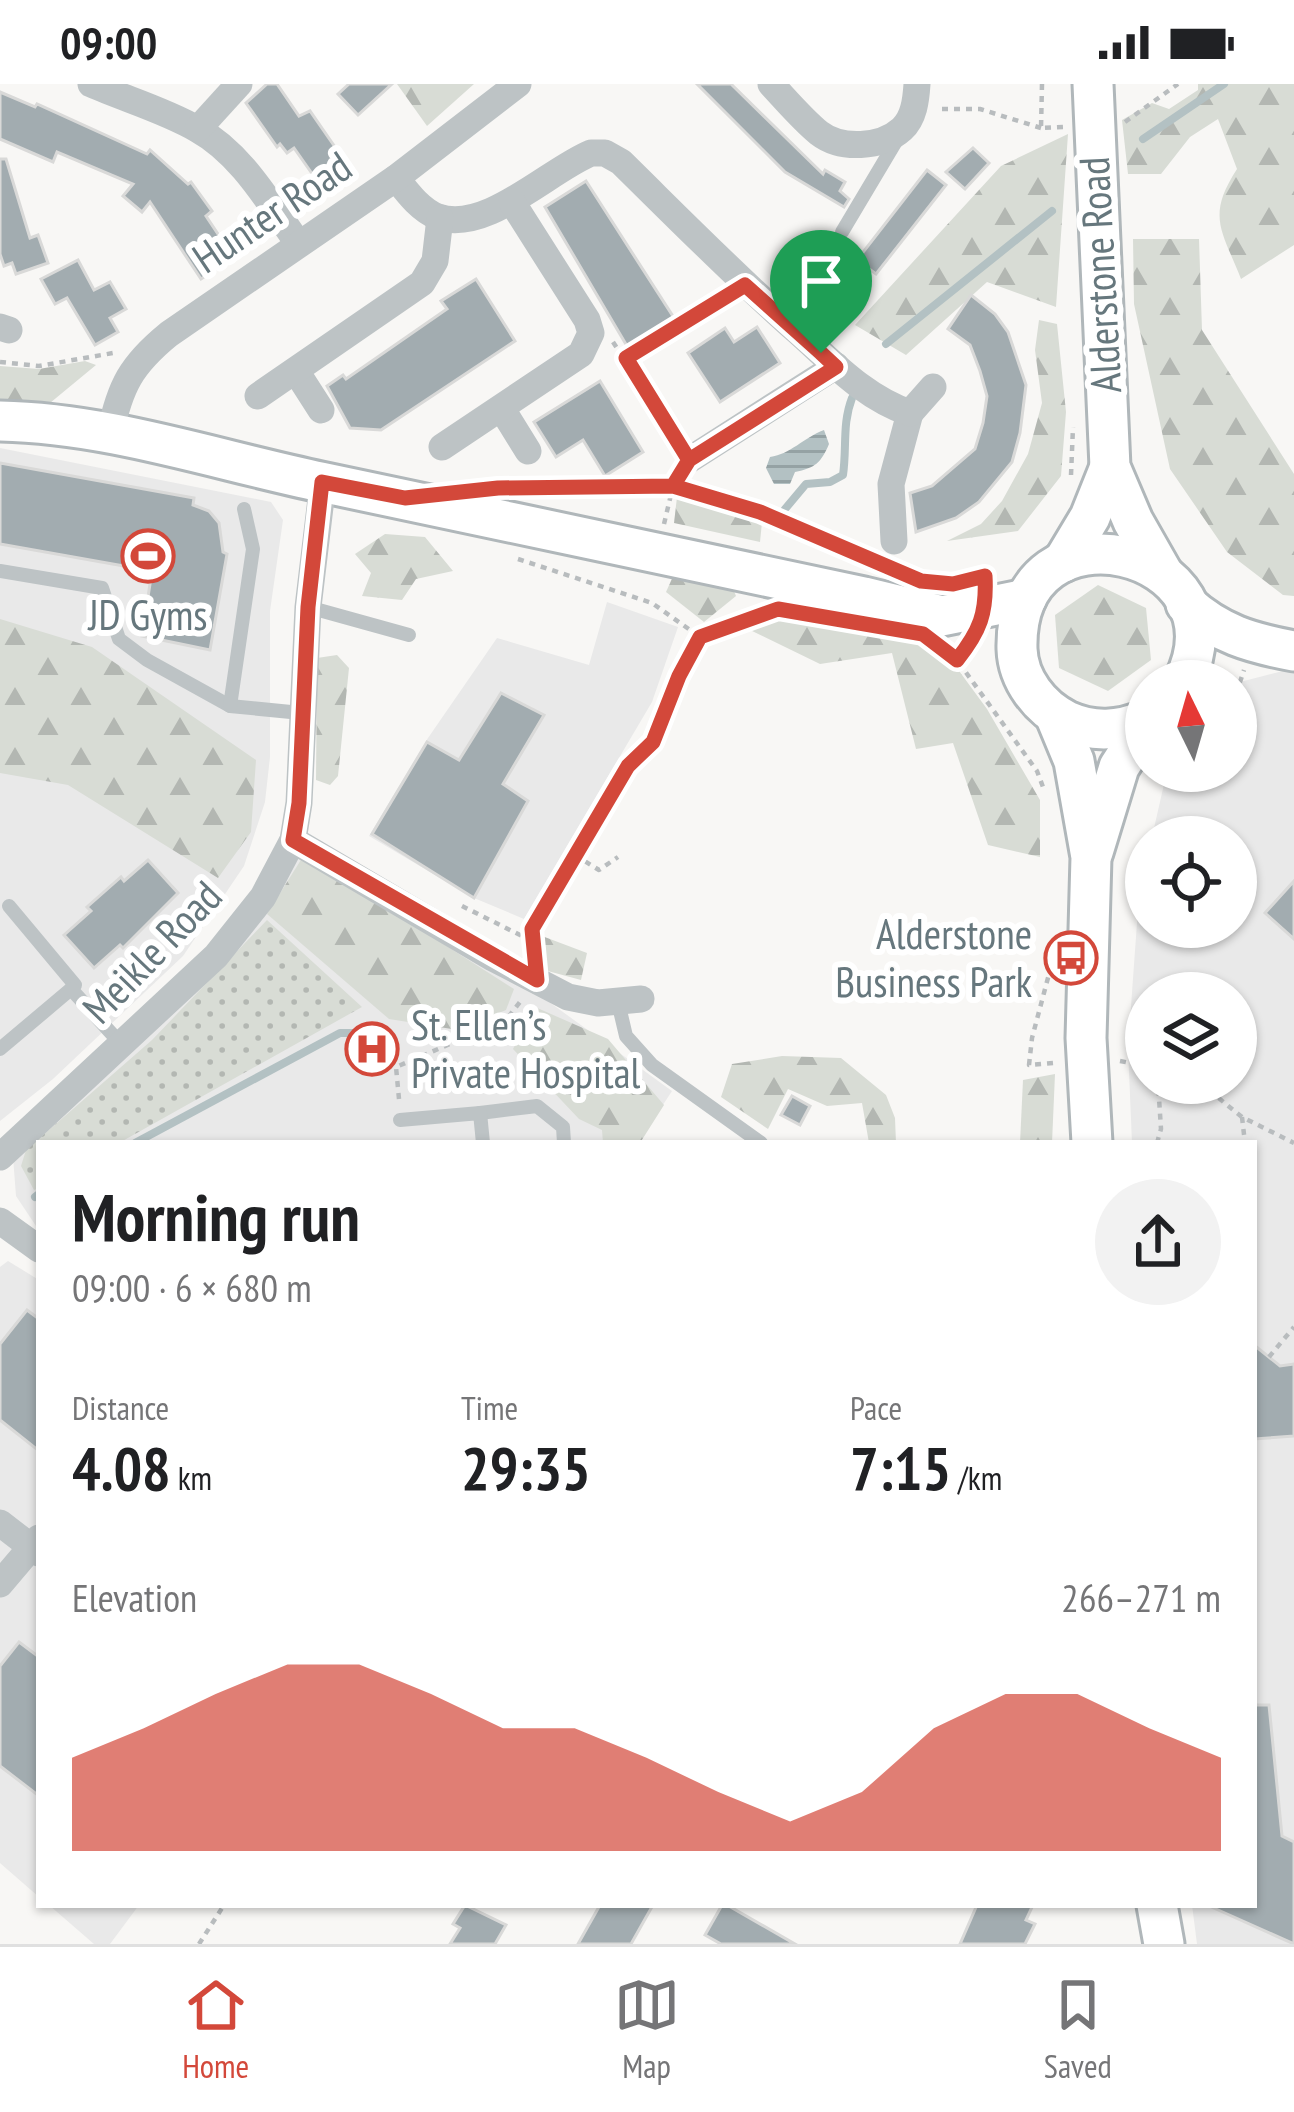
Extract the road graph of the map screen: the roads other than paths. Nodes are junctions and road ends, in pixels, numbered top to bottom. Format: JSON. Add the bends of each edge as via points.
{"nodes":[{"id":1,"x":91,"y":84,"type":"edge"},
{"id":2,"x":239,"y":84,"type":"edge"},
{"id":3,"x":518,"y":84,"type":"edge"},
{"id":4,"x":771,"y":84,"type":"edge"},
{"id":5,"x":1093,"y":84,"type":"edge"},
{"id":6,"x":912,"y":105,"type":"edge"},
{"id":7,"x":198,"y":129,"type":"junction"},
{"id":8,"x":396,"y":178,"type":"junction"},
{"id":9,"x":512,"y":202,"type":"junction"},
{"id":10,"x":440,"y":218,"type":"junction"},
{"id":11,"x":842,"y":232,"type":"dead end"},
{"id":12,"x":298,"y":243,"type":"junction"},
{"id":13,"x":836,"y":367,"type":"junction"},
{"id":14,"x":296,"y":370,"type":"junction"},
{"id":15,"x":933,"y":388,"type":"dead end"},
{"id":16,"x":258,"y":396,"type":"dead end"},
{"id":17,"x":321,"y":410,"type":"dead end"},
{"id":18,"x":502,"y":410,"type":"junction"},
{"id":19,"x":910,"y":413,"type":"junction"},
{"id":20,"x":0,"y":421,"type":"edge"},
{"id":21,"x":110,"y":434,"type":"junction"},
{"id":22,"x":442,"y":447,"type":"dead end"},
{"id":23,"x":529,"y":451,"type":"dead end"},
{"id":24,"x":689,"y":460,"type":"road end"},
{"id":25,"x":1110,"y":467,"type":"junction"},
{"id":26,"x":322,"y":482,"type":"junction"},
{"id":27,"x":244,"y":509,"type":"dead end"},
{"id":28,"x":890,"y":554,"type":"road end"},
{"id":29,"x":1063,"y":562,"type":"junction"},
{"id":30,"x":0,"y":571,"type":"edge"},
{"id":31,"x":1162,"y":572,"type":"junction"},
{"id":32,"x":1026,"y":599,"type":"junction"},
{"id":33,"x":1186,"y":604,"type":"junction"},
{"id":34,"x":308,"y":607,"type":"junction"},
{"id":35,"x":942,"y":616,"type":"junction"},
{"id":36,"x":410,"y":634,"type":"dead end"},
{"id":37,"x":1294,"y":654,"type":"edge"},
{"id":38,"x":1017,"y":658,"type":"junction"},
{"id":39,"x":1191,"y":660,"type":"edge"},
{"id":40,"x":1257,"y":670,"type":"edge"},
{"id":41,"x":230,"y":706,"type":"junction"},
{"id":42,"x":301,"y":713,"type":"junction"},
{"id":43,"x":1055,"y":715,"type":"junction"},
{"id":44,"x":1125,"y":728,"type":"edge"},
{"id":45,"x":1125,"y":757,"type":"edge"},
{"id":46,"x":293,"y":840,"type":"junction"},
{"id":47,"x":1091,"y":857,"type":"junction"},
{"id":48,"x":9,"y":906,"type":"dead end"},
{"id":49,"x":71,"y":989,"type":"junction"},
{"id":50,"x":630,"y":1000,"type":"joint"},
{"id":51,"x":122,"y":1046,"type":"junction"},
{"id":52,"x":0,"y":1048,"type":"edge"},
{"id":53,"x":480,"y":1113,"type":"junction"},
{"id":54,"x":400,"y":1120,"type":"road end"},
{"id":55,"x":483,"y":1140,"type":"edge"},
{"id":56,"x":565,"y":1140,"type":"edge"},
{"id":57,"x":756,"y":1140,"type":"edge"},
{"id":58,"x":1092,"y":1140,"type":"edge"},
{"id":59,"x":0,"y":1157,"type":"edge"},
{"id":60,"x":0,"y":1221,"type":"edge"},
{"id":61,"x":36,"y":1247,"type":"edge"},
{"id":62,"x":0,"y":1523,"type":"edge"},
{"id":63,"x":36,"y":1545,"type":"edge"},
{"id":64,"x":36,"y":1547,"type":"edge"},
{"id":65,"x":0,"y":1584,"type":"edge"}],
"edges":[{"from":1,"to":7,"type":"street"},
{"from":2,"to":7,"type":"street"},
{"from":3,"to":8,"type":"street","name":"Hunter Road"},
{"from":4,"to":6,"type":"street","via":[[822,136],[854,146],[883,140]]},
{"from":5,"to":25,"type":"street","name":"Alderstone Road"},
{"from":6,"to":11,"type":"lane"},
{"from":7,"to":12,"type":"street","via":[[249,173]]},
{"from":8,"to":10,"type":"street"},
{"from":8,"to":12,"type":"street","name":"Hunter Road"},
{"from":9,"to":10,"type":"street"},
{"from":9,"to":13,"type":"street","via":[[576,159],[605,153]]},
{"from":9,"to":18,"type":"street","via":[[590,333],[580,354]]},
{"from":10,"to":14,"type":"street","via":[[435,261],[422,283]]},
{"from":12,"to":21,"type":"street","name":"Hunter Road","via":[[140,358],[118,394]]},
{"from":13,"to":19,"type":"street"},
{"from":13,"to":24,"type":"street"},
{"from":14,"to":16,"type":"street"},
{"from":14,"to":17,"type":"street"},
{"from":15,"to":19,"type":"street"},
{"from":18,"to":22,"type":"street"},
{"from":18,"to":23,"type":"street"},
{"from":19,"to":28,"type":"street","via":[[891,484]]},
{"from":20,"to":21,"type":"street"},
{"from":21,"to":26,"type":"street"},
{"from":25,"to":29,"type":"street","name":"Alderstone Road"},
{"from":25,"to":31,"type":"street","name":"Alderstone Road"},
{"from":26,"to":34,"type":"street","name":"Meikle Road"},
{"from":26,"to":35,"type":"street"},
{"from":27,"to":41,"type":"lane","via":[[254,549]]},
{"from":29,"to":31,"type":"street","via":[[1114,552]]},
{"from":29,"to":32,"type":"street","name":"Alderstone Road"},
{"from":30,"to":41,"type":"lane","via":[[102,588],[119,639]]},
{"from":31,"to":33,"type":"street","name":"Alderstone Road"},
{"from":32,"to":35,"type":"street"},
{"from":32,"to":38,"type":"street"},
{"from":33,"to":37,"type":"street","via":[[1243,641]]},
{"from":33,"to":39,"type":"street"},
{"from":34,"to":36,"type":"lane"},
{"from":34,"to":42,"type":"street","name":"Meikle Road"},
{"from":35,"to":38,"type":"street"},
{"from":37,"to":40,"type":"street"},
{"from":38,"to":43,"type":"street","via":[[1024,680]]},
{"from":41,"to":42,"type":"lane"},
{"from":42,"to":46,"type":"street","name":"Meikle Road"},
{"from":43,"to":44,"type":"street","via":[[1078,726]]},
{"from":43,"to":47,"type":"street","via":[[1074,761]]},
{"from":45,"to":47,"type":"street"},
{"from":46,"to":50,"type":"street","via":[[568,997]]},
{"from":46,"to":51,"type":"street","name":"Meikle Road","via":[[263,897],[216,956]]},
{"from":47,"to":58,"type":"street","via":[[1085,1038]]},
{"from":48,"to":49,"type":"lane"},
{"from":49,"to":51,"type":"lane"},
{"from":49,"to":52,"type":"lane"},
{"from":50,"to":57,"type":"lane","via":[[626,1036],[652,1065]]},
{"from":51,"to":59,"type":"street","name":"Meikle Road"},
{"from":53,"to":54,"type":"lane"},
{"from":53,"to":55,"type":"lane"},
{"from":53,"to":56,"type":"lane","via":[[537,1106],[563,1127]]},
{"from":60,"to":61,"type":"street"},
{"from":62,"to":63,"type":"street"},
{"from":64,"to":65,"type":"street"}]}
